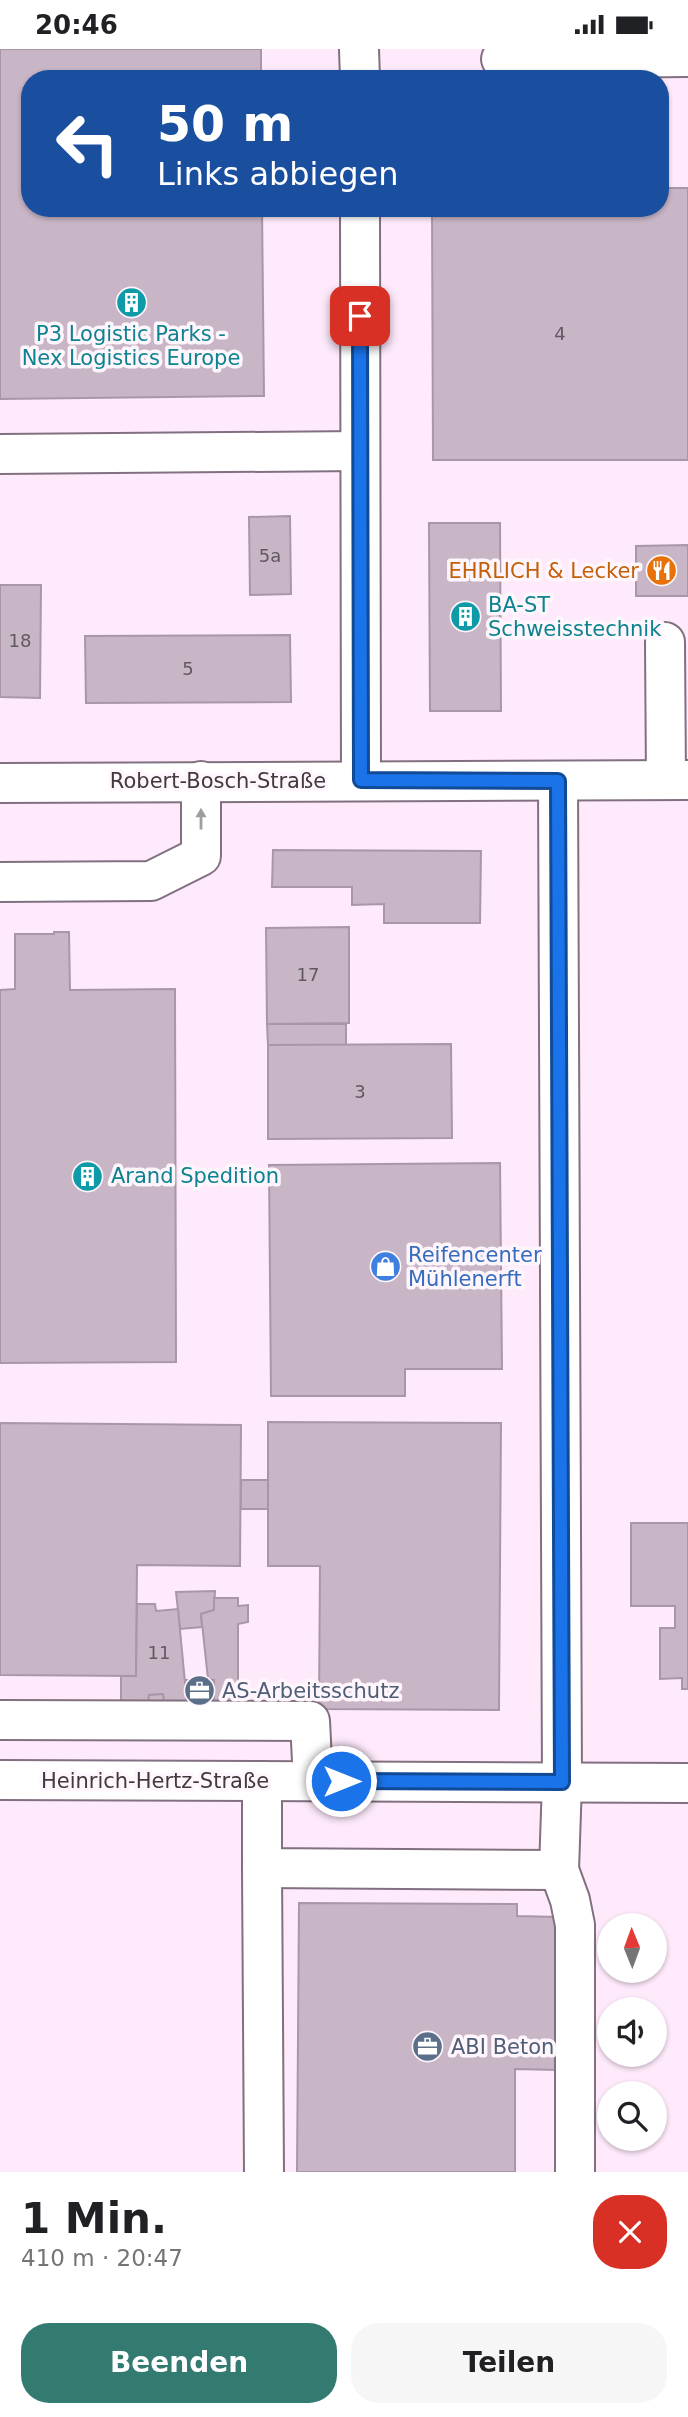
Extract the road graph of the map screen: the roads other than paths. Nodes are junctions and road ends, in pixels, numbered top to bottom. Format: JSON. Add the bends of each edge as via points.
{"nodes":[{"id":1,"x":359,"y":49,"type":"edge"},
{"id":2,"x":688,"y":57,"type":"edge"},
{"id":3,"x":501,"y":59,"type":"dead end"},
{"id":4,"x":359,"y":70,"type":"edge"},
{"id":5,"x":360,"y":217,"type":"edge"},
{"id":6,"x":360,"y":451,"type":"junction"},
{"id":7,"x":0,"y":454,"type":"edge"},
{"id":8,"x":665,"y":642,"type":"dead end"},
{"id":9,"x":361,"y":780,"type":"junction"},
{"id":10,"x":677,"y":780,"type":"edge"},
{"id":11,"x":558,"y":781,"type":"junction"},
{"id":12,"x":201,"y":782,"type":"junction"},
{"id":13,"x":0,"y":783,"type":"edge"},
{"id":14,"x":0,"y":882,"type":"edge"},
{"id":15,"x":0,"y":1720,"type":"edge"},
{"id":16,"x":204,"y":1720,"type":"junction"},
{"id":17,"x":0,"y":1780,"type":"edge"},
{"id":18,"x":204,"y":1781,"type":"junction"},
{"id":19,"x":262,"y":1781,"type":"junction"},
{"id":20,"x":313,"y":1781,"type":"junction"},
{"id":21,"x":562,"y":1782,"type":"junction"},
{"id":22,"x":688,"y":1783,"type":"edge"},
{"id":23,"x":262,"y":1868,"type":"junction"},
{"id":24,"x":559,"y":1870,"type":"junction"},
{"id":25,"x":264,"y":2172,"type":"edge"},
{"id":26,"x":575,"y":2172,"type":"edge"}],
"edges":[{"from":1,"to":4,"type":"street"},
{"from":2,"to":3,"type":"street"},
{"from":5,"to":6,"type":"street"},
{"from":6,"to":7,"type":"street"},
{"from":6,"to":9,"type":"street"},
{"from":8,"to":10,"type":"street"},
{"from":9,"to":11,"type":"street","name":"Robert-Bosch-Straße"},
{"from":9,"to":12,"type":"street","name":"Robert-Bosch-Straße"},
{"from":10,"to":11,"type":"street","name":"Robert-Bosch-Straße"},
{"from":11,"to":21,"type":"street"},
{"from":12,"to":13,"type":"street","name":"Robert-Bosch-Straße"},
{"from":14,"to":12,"type":"street","one_way":true,"via":[[151,881],[201,856]]},
{"from":15,"to":16,"type":"street"},
{"from":16,"to":18,"type":"street"},
{"from":16,"to":20,"type":"street","via":[[310,1721]]},
{"from":17,"to":18,"type":"street","name":"Heinrich-Hertz-Straße"},
{"from":18,"to":19,"type":"street","name":"Heinrich-Hertz-Straße"},
{"from":19,"to":20,"type":"street","name":"Heinrich-Hertz-Straße"},
{"from":19,"to":23,"type":"street"},
{"from":20,"to":21,"type":"street","name":"Heinrich-Hertz-Straße"},
{"from":21,"to":22,"type":"street","name":"Heinrich-Hertz-Straße"},
{"from":21,"to":24,"type":"street"},
{"from":23,"to":24,"type":"street"},
{"from":23,"to":25,"type":"street"},
{"from":24,"to":26,"type":"street","via":[[575,1925]]}]}
